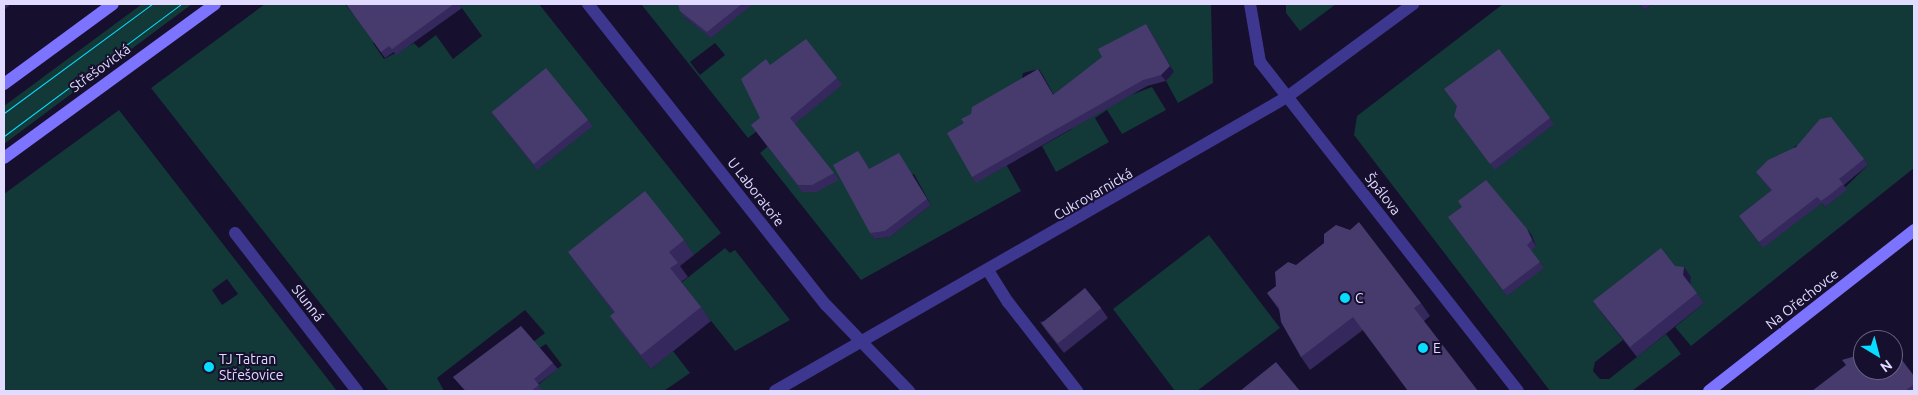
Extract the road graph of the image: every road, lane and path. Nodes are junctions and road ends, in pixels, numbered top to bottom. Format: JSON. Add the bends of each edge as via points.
{"nodes":[{"id":1,"x":113,"y":4,"type":"edge"},
{"id":2,"x":216,"y":4,"type":"edge"},
{"id":3,"x":588,"y":4,"type":"edge"},
{"id":4,"x":1250,"y":4,"type":"edge"},
{"id":5,"x":1413,"y":4,"type":"edge"},
{"id":6,"x":4,"y":84,"type":"edge"},
{"id":7,"x":1287,"y":97,"type":"junction"},
{"id":8,"x":4,"y":158,"type":"edge"},
{"id":9,"x":1914,"y":230,"type":"edge"},
{"id":10,"x":235,"y":233,"type":"dead end"},
{"id":11,"x":989,"y":272,"type":"junction"},
{"id":12,"x":861,"y":344,"type":"junction"},
{"id":13,"x":357,"y":391,"type":"edge"},
{"id":14,"x":775,"y":391,"type":"edge"},
{"id":15,"x":909,"y":391,"type":"edge"},
{"id":16,"x":1077,"y":391,"type":"edge"},
{"id":17,"x":1518,"y":391,"type":"edge"},
{"id":18,"x":1709,"y":391,"type":"edge"}],
"edges":[{"from":1,"to":6,"type":"street"},
{"from":2,"to":8,"type":"street","name":"Střešovická"},
{"from":3,"to":12,"type":"street","name":"U Laboratoře"},
{"from":4,"to":7,"type":"street","name":"Špálova","via":[[1260,62]]},
{"from":5,"to":7,"type":"street","name":"Cukrovarnická"},
{"from":7,"to":11,"type":"street","name":"Cukrovarnická"},
{"from":7,"to":17,"type":"street","name":"Špálova"},
{"from":9,"to":18,"type":"street","name":"Na Ořechovce"},
{"from":10,"to":13,"type":"street","name":"Slunná"},
{"from":11,"to":12,"type":"street","name":"Cukrovarnická"},
{"from":11,"to":16,"type":"street","via":[[1008,302]]},
{"from":12,"to":14,"type":"street","name":"Cukrovarnická"},
{"from":12,"to":15,"type":"street","name":"U Laboratoře"}]}
